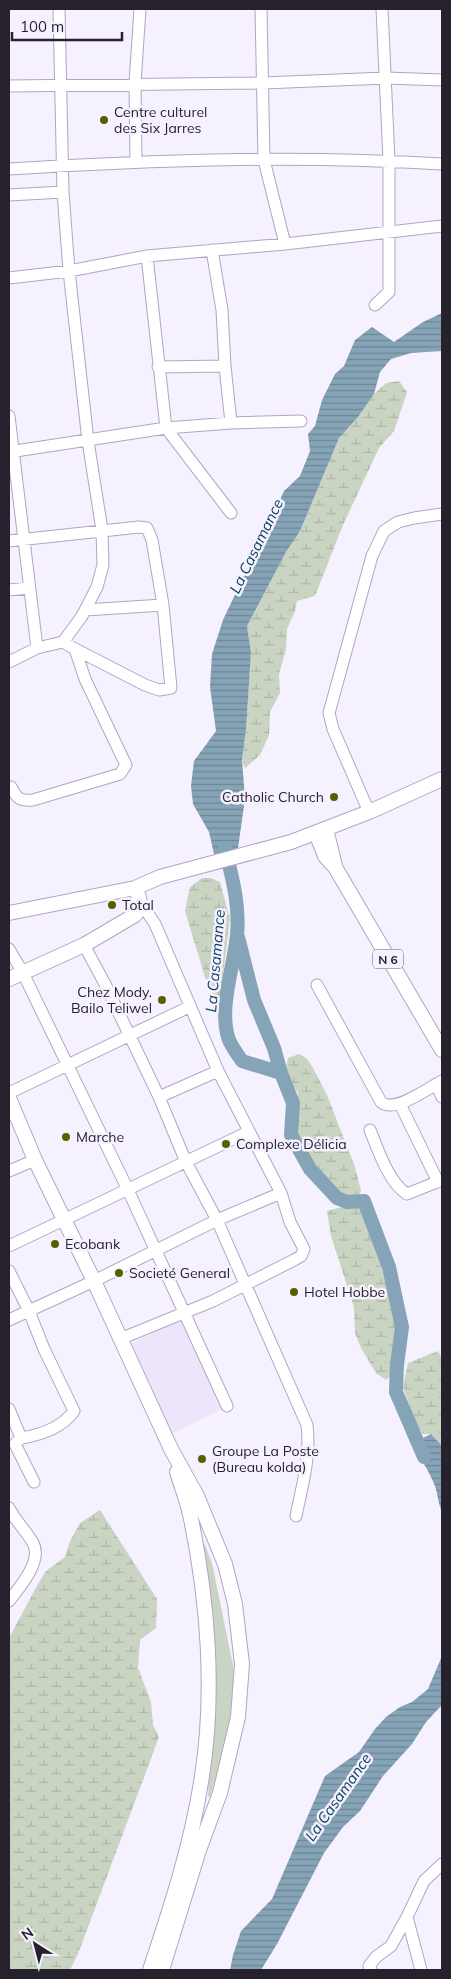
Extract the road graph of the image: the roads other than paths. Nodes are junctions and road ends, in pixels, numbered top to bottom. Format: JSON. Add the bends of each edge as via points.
{"nodes":[{"id":1,"x":59,"y":9,"type":"edge"},
{"id":2,"x":140,"y":9,"type":"edge"},
{"id":3,"x":261,"y":9,"type":"edge"},
{"id":4,"x":382,"y":9,"type":"edge"},
{"id":5,"x":386,"y":78,"type":"junction"},
{"id":6,"x":442,"y":80,"type":"edge"},
{"id":7,"x":263,"y":82,"type":"junction"},
{"id":8,"x":135,"y":83,"type":"junction"},
{"id":9,"x":60,"y":85,"type":"junction"},
{"id":10,"x":9,"y":86,"type":"edge"},
{"id":11,"x":264,"y":160,"type":"junction"},
{"id":12,"x":389,"y":160,"type":"junction"},
{"id":13,"x":136,"y":162,"type":"junction"},
{"id":14,"x":442,"y":164,"type":"edge"},
{"id":15,"x":61,"y":165,"type":"junction"},
{"id":16,"x":9,"y":169,"type":"edge"},
{"id":17,"x":63,"y":192,"type":"junction"},
{"id":18,"x":9,"y":195,"type":"edge"},
{"id":19,"x":442,"y":226,"type":"edge"},
{"id":20,"x":389,"y":233,"type":"junction"},
{"id":21,"x":285,"y":244,"type":"junction"},
{"id":22,"x":212,"y":250,"type":"junction"},
{"id":23,"x":147,"y":256,"type":"junction"},
{"id":24,"x":69,"y":271,"type":"junction"},
{"id":25,"x":9,"y":278,"type":"edge"},
{"id":26,"x":376,"y":305,"type":"dead end"},
{"id":27,"x":225,"y":366,"type":"junction"},
{"id":28,"x":158,"y":367,"type":"junction"},
{"id":29,"x":9,"y":416,"type":"edge"},
{"id":30,"x":301,"y":421,"type":"dead end"},
{"id":31,"x":231,"y":423,"type":"junction"},
{"id":32,"x":166,"y":428,"type":"junction"},
{"id":33,"x":88,"y":441,"type":"junction"},
{"id":34,"x":12,"y":452,"type":"edge"},
{"id":35,"x":231,"y":513,"type":"dead end"},
{"id":36,"x":442,"y":514,"type":"edge"},
{"id":37,"x":102,"y":530,"type":"junction"},
{"id":38,"x":24,"y":540,"type":"junction"},
{"id":39,"x":9,"y":541,"type":"edge"},
{"id":40,"x":29,"y":588,"type":"junction"},
{"id":41,"x":9,"y":590,"type":"edge"},
{"id":42,"x":163,"y":605,"type":"junction"},
{"id":43,"x":85,"y":610,"type":"junction"},
{"id":44,"x":64,"y":642,"type":"junction"},
{"id":45,"x":37,"y":648,"type":"junction"},
{"id":46,"x":74,"y":649,"type":"junction"},
{"id":47,"x":9,"y":662,"type":"edge"},
{"id":48,"x":442,"y":779,"type":"edge"},
{"id":49,"x":10,"y":785,"type":"edge"},
{"id":50,"x":369,"y":812,"type":"junction"},
{"id":51,"x":321,"y":831,"type":"junction"},
{"id":52,"x":291,"y":842,"type":"junction"},
{"id":53,"x":325,"y":856,"type":"junction"},
{"id":54,"x":336,"y":867,"type":"junction"},
{"id":55,"x":135,"y":888,"type":"junction"},
{"id":56,"x":140,"y":903,"type":"junction"},
{"id":57,"x":9,"y":913,"type":"edge"},
{"id":58,"x":84,"y":945,"type":"junction"},
{"id":59,"x":9,"y":949,"type":"edge"},
{"id":60,"x":23,"y":973,"type":"junction"},
{"id":61,"x":9,"y":979,"type":"edge"},
{"id":62,"x":317,"y":985,"type":"dead end"},
{"id":63,"x":190,"y":1007,"type":"junction"},
{"id":64,"x":129,"y":1036,"type":"junction"},
{"id":65,"x":442,"y":1050,"type":"edge"},
{"id":66,"x":68,"y":1065,"type":"junction"},
{"id":67,"x":218,"y":1071,"type":"junction"},
{"id":68,"x":439,"y":1083,"type":"edge"},
{"id":69,"x":9,"y":1093,"type":"edge"},
{"id":70,"x":159,"y":1097,"type":"junction"},
{"id":71,"x":442,"y":1097,"type":"edge"},
{"id":72,"x":9,"y":1098,"type":"edge"},
{"id":73,"x":400,"y":1104,"type":"junction"},
{"id":74,"x":370,"y":1130,"type":"dead end"},
{"id":75,"x":248,"y":1132,"type":"junction"},
{"id":76,"x":35,"y":1160,"type":"junction"},
{"id":77,"x":186,"y":1162,"type":"junction"},
{"id":78,"x":9,"y":1171,"type":"edge"},
{"id":79,"x":440,"y":1181,"type":"edge"},
{"id":80,"x":128,"y":1190,"type":"junction"},
{"id":81,"x":281,"y":1193,"type":"junction"},
{"id":82,"x":64,"y":1219,"type":"junction"},
{"id":83,"x":217,"y":1220,"type":"junction"},
{"id":84,"x":9,"y":1246,"type":"edge"},
{"id":85,"x":156,"y":1250,"type":"junction"},
{"id":86,"x":9,"y":1271,"type":"edge"},
{"id":87,"x":94,"y":1281,"type":"junction"},
{"id":88,"x":245,"y":1284,"type":"junction"},
{"id":89,"x":29,"y":1311,"type":"junction"},
{"id":90,"x":184,"y":1314,"type":"junction"},
{"id":91,"x":9,"y":1320,"type":"edge"},
{"id":92,"x":120,"y":1339,"type":"junction"},
{"id":93,"x":227,"y":1406,"type":"dead end"},
{"id":94,"x":9,"y":1409,"type":"edge"},
{"id":95,"x":15,"y":1443,"type":"edge"},
{"id":96,"x":171,"y":1449,"type":"junction"},
{"id":97,"x":34,"y":1482,"type":"dead end"},
{"id":98,"x":9,"y":1510,"type":"edge"},
{"id":99,"x":296,"y":1516,"type":"dead end"},
{"id":100,"x":9,"y":1601,"type":"edge"},
{"id":101,"x":442,"y":1864,"type":"edge"},
{"id":102,"x":407,"y":1917,"type":"junction"},
{"id":103,"x":150,"y":1970,"type":"edge"},
{"id":104,"x":162,"y":1970,"type":"edge"},
{"id":105,"x":371,"y":1970,"type":"edge"},
{"id":106,"x":421,"y":1970,"type":"edge"}],
"edges":[{"from":1,"to":9,"type":"street"},
{"from":2,"to":8,"type":"street"},
{"from":3,"to":7,"type":"street"},
{"from":4,"to":5,"type":"street"},
{"from":5,"to":6,"type":"street"},
{"from":5,"to":7,"type":"street"},
{"from":5,"to":12,"type":"street"},
{"from":7,"to":8,"type":"street"},
{"from":7,"to":11,"type":"street"},
{"from":8,"to":9,"type":"street"},
{"from":8,"to":13,"type":"street"},
{"from":9,"to":10,"type":"street"},
{"from":9,"to":15,"type":"street"},
{"from":11,"to":12,"type":"street"},
{"from":11,"to":13,"type":"street"},
{"from":11,"to":21,"type":"street"},
{"from":12,"to":14,"type":"street"},
{"from":12,"to":20,"type":"street"},
{"from":13,"to":15,"type":"street"},
{"from":15,"to":16,"type":"street"},
{"from":15,"to":17,"type":"street"},
{"from":17,"to":18,"type":"street"},
{"from":17,"to":24,"type":"street"},
{"from":19,"to":20,"type":"street"},
{"from":20,"to":21,"type":"street"},
{"from":20,"to":26,"type":"street","via":[[389,292]]},
{"from":21,"to":22,"type":"street"},
{"from":22,"to":23,"type":"street"},
{"from":22,"to":27,"type":"street","via":[[222,310]]},
{"from":23,"to":24,"type":"street"},
{"from":23,"to":28,"type":"street"},
{"from":24,"to":25,"type":"street"},
{"from":24,"to":33,"type":"street"},
{"from":27,"to":28,"type":"street"},
{"from":27,"to":31,"type":"street"},
{"from":28,"to":32,"type":"street"},
{"from":29,"to":34,"type":"street"},
{"from":30,"to":31,"type":"street"},
{"from":31,"to":32,"type":"street"},
{"from":32,"to":33,"type":"street"},
{"from":32,"to":35,"type":"street"},
{"from":33,"to":34,"type":"street"},
{"from":33,"to":37,"type":"street"},
{"from":34,"to":38,"type":"street"},
{"from":36,"to":50,"type":"street","via":[[398,522],[384,531],[372,556],[329,713]]},
{"from":37,"to":38,"type":"street"},
{"from":37,"to":42,"type":"street","via":[[147,528]]},
{"from":37,"to":43,"type":"street","via":[[103,565],[97,587]]},
{"from":38,"to":39,"type":"street"},
{"from":38,"to":40,"type":"street"},
{"from":40,"to":41,"type":"street"},
{"from":40,"to":45,"type":"street"},
{"from":42,"to":43,"type":"street"},
{"from":42,"to":46,"type":"street","via":[[171,688],[160,690],[145,684]]},
{"from":43,"to":44,"type":"street"},
{"from":44,"to":45,"type":"street"},
{"from":44,"to":46,"type":"street"},
{"from":45,"to":47,"type":"street"},
{"from":46,"to":49,"type":"street","via":[[126,765],[120,774],[33,800],[16,798]]},
{"from":48,"to":50,"type":"main road"},
{"from":50,"to":51,"type":"main road"},
{"from":51,"to":52,"type":"main road"},
{"from":51,"to":53,"type":"main road","number":"N 6"},
{"from":51,"to":54,"type":"main road","number":"N 6"},
{"from":52,"to":53,"type":"main road","via":[[304,844]]},
{"from":52,"to":55,"type":"main road","via":[[160,877]]},
{"from":53,"to":54,"type":"main road","number":"N 6"},
{"from":54,"to":65,"type":"main road","number":"N 6"},
{"from":55,"to":56,"type":"main road"},
{"from":55,"to":57,"type":"main road"},
{"from":56,"to":58,"type":"main road","via":[[135,915]]},
{"from":56,"to":63,"type":"street","via":[[155,924]]},
{"from":58,"to":60,"type":"main road"},
{"from":58,"to":64,"type":"street"},
{"from":59,"to":60,"type":"street"},
{"from":60,"to":61,"type":"main road"},
{"from":60,"to":66,"type":"street"},
{"from":62,"to":73,"type":"street","via":[[381,1102],[390,1107]]},
{"from":63,"to":64,"type":"street"},
{"from":63,"to":67,"type":"street"},
{"from":64,"to":66,"type":"street"},
{"from":64,"to":70,"type":"street"},
{"from":66,"to":69,"type":"street"},
{"from":66,"to":80,"type":"street"},
{"from":67,"to":70,"type":"street"},
{"from":67,"to":75,"type":"street"},
{"from":68,"to":71,"type":"street"},
{"from":68,"to":73,"type":"street"},
{"from":70,"to":77,"type":"street"},
{"from":72,"to":76,"type":"main road"},
{"from":73,"to":79,"type":"street"},
{"from":74,"to":79,"type":"street","via":[[399,1190],[407,1194]]},
{"from":75,"to":77,"type":"street"},
{"from":75,"to":81,"type":"street"},
{"from":76,"to":78,"type":"street"},
{"from":76,"to":82,"type":"main road"},
{"from":77,"to":80,"type":"street"},
{"from":77,"to":83,"type":"street"},
{"from":80,"to":82,"type":"street"},
{"from":80,"to":85,"type":"street"},
{"from":81,"to":83,"type":"street"},
{"from":81,"to":88,"type":"street","via":[[290,1222],[304,1249],[301,1256]]},
{"from":82,"to":84,"type":"street"},
{"from":82,"to":87,"type":"main road"},
{"from":83,"to":85,"type":"street"},
{"from":83,"to":88,"type":"street"},
{"from":85,"to":87,"type":"street"},
{"from":85,"to":90,"type":"street"},
{"from":86,"to":89,"type":"street"},
{"from":87,"to":89,"type":"street"},
{"from":87,"to":92,"type":"main road"},
{"from":88,"to":90,"type":"street"},
{"from":88,"to":99,"type":"street","via":[[307,1425],[308,1458]]},
{"from":89,"to":91,"type":"street"},
{"from":89,"to":95,"type":"street","via":[[74,1411],[59,1425]]},
{"from":90,"to":92,"type":"street"},
{"from":90,"to":93,"type":"street"},
{"from":92,"to":96,"type":"main road"},
{"from":94,"to":95,"type":"street"},
{"from":95,"to":97,"type":"street"},
{"from":96,"to":103,"type":"main road","via":[[191,1518],[201,1577],[208,1718],[202,1776],[179,1882]]},
{"from":96,"to":104,"type":"main road","via":[[197,1496],[225,1564],[235,1604],[242,1664],[238,1717],[227,1765]]},
{"from":98,"to":100,"type":"street","via":[[34,1545],[35,1554],[26,1580]]},
{"from":101,"to":102,"type":"street","via":[[424,1881]]},
{"from":102,"to":105,"type":"street","via":[[391,1946],[369,1966]]},
{"from":102,"to":106,"type":"street"}]}
